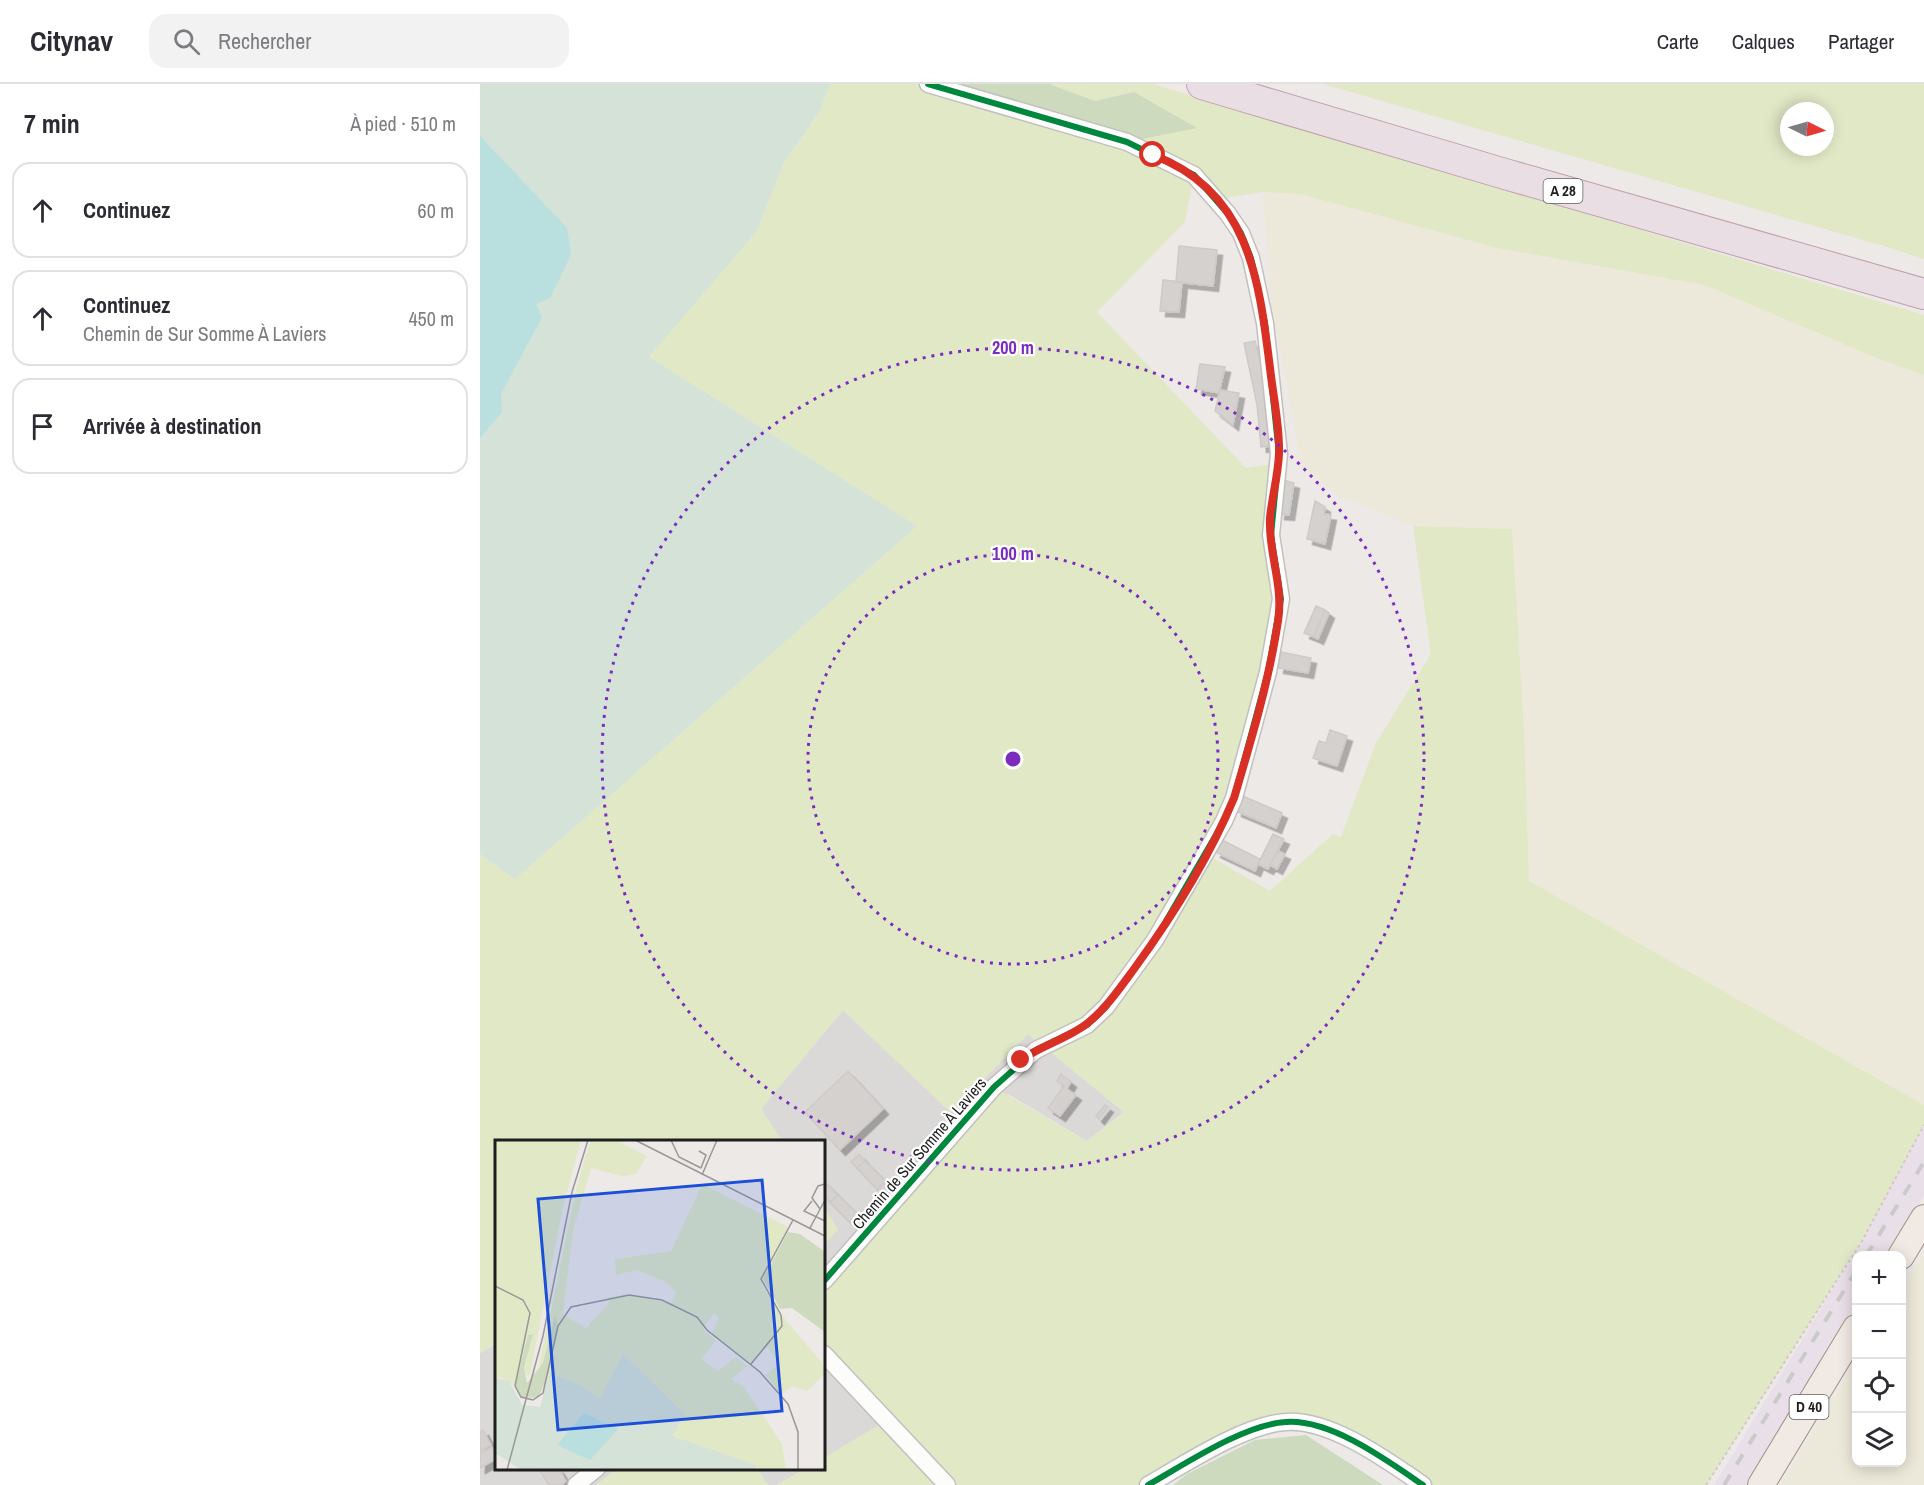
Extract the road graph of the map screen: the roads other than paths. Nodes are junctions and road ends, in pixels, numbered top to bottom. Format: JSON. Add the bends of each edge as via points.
{"nodes":[{"id":1,"x":928,"y":84,"type":"edge"},
{"id":2,"x":1202,"y":84,"type":"edge"},
{"id":3,"x":1263,"y":84,"type":"edge"},
{"id":4,"x":1924,"y":276,"type":"edge"},
{"id":5,"x":1924,"y":294,"type":"edge"},
{"id":6,"x":1924,"y":1218,"type":"edge"},
{"id":7,"x":1904,"y":1251,"type":"edge"},
{"id":8,"x":825,"y":1280,"type":"edge"},
{"id":9,"x":1852,"y":1336,"type":"edge"},
{"id":10,"x":825,"y":1355,"type":"edge"},
{"id":11,"x":595,"y":1470,"type":"edge"},
{"id":12,"x":576,"y":1485,"type":"edge"},
{"id":13,"x":947,"y":1485,"type":"edge"},
{"id":14,"x":1148,"y":1485,"type":"edge"},
{"id":15,"x":1423,"y":1485,"type":"edge"},
{"id":16,"x":1761,"y":1485,"type":"edge"}],
"edges":[{"from":1,"to":8,"type":"street","name":"Chemin de Sur Somme À Laviers","via":[[1127,142],[1194,175],[1218,199],[1241,233],[1251,258],[1265,323],[1279,454],[1270,535],[1281,599],[1268,672],[1234,798],[1155,940],[1106,1008],[1087,1024],[1021,1060],[994,1087]]},
{"from":2,"to":5,"type":"highway","number":"A 28"},
{"from":3,"to":4,"type":"highway","number":"A 28"},
{"from":6,"to":7,"type":"main road"},
{"from":9,"to":16,"type":"main road","number":"D 40"},
{"from":10,"to":13,"type":"street"},
{"from":11,"to":12,"type":"street"},
{"from":14,"to":15,"type":"street","via":[[1243,1433],[1285,1421],[1306,1423],[1347,1438],[1380,1454]]}]}
